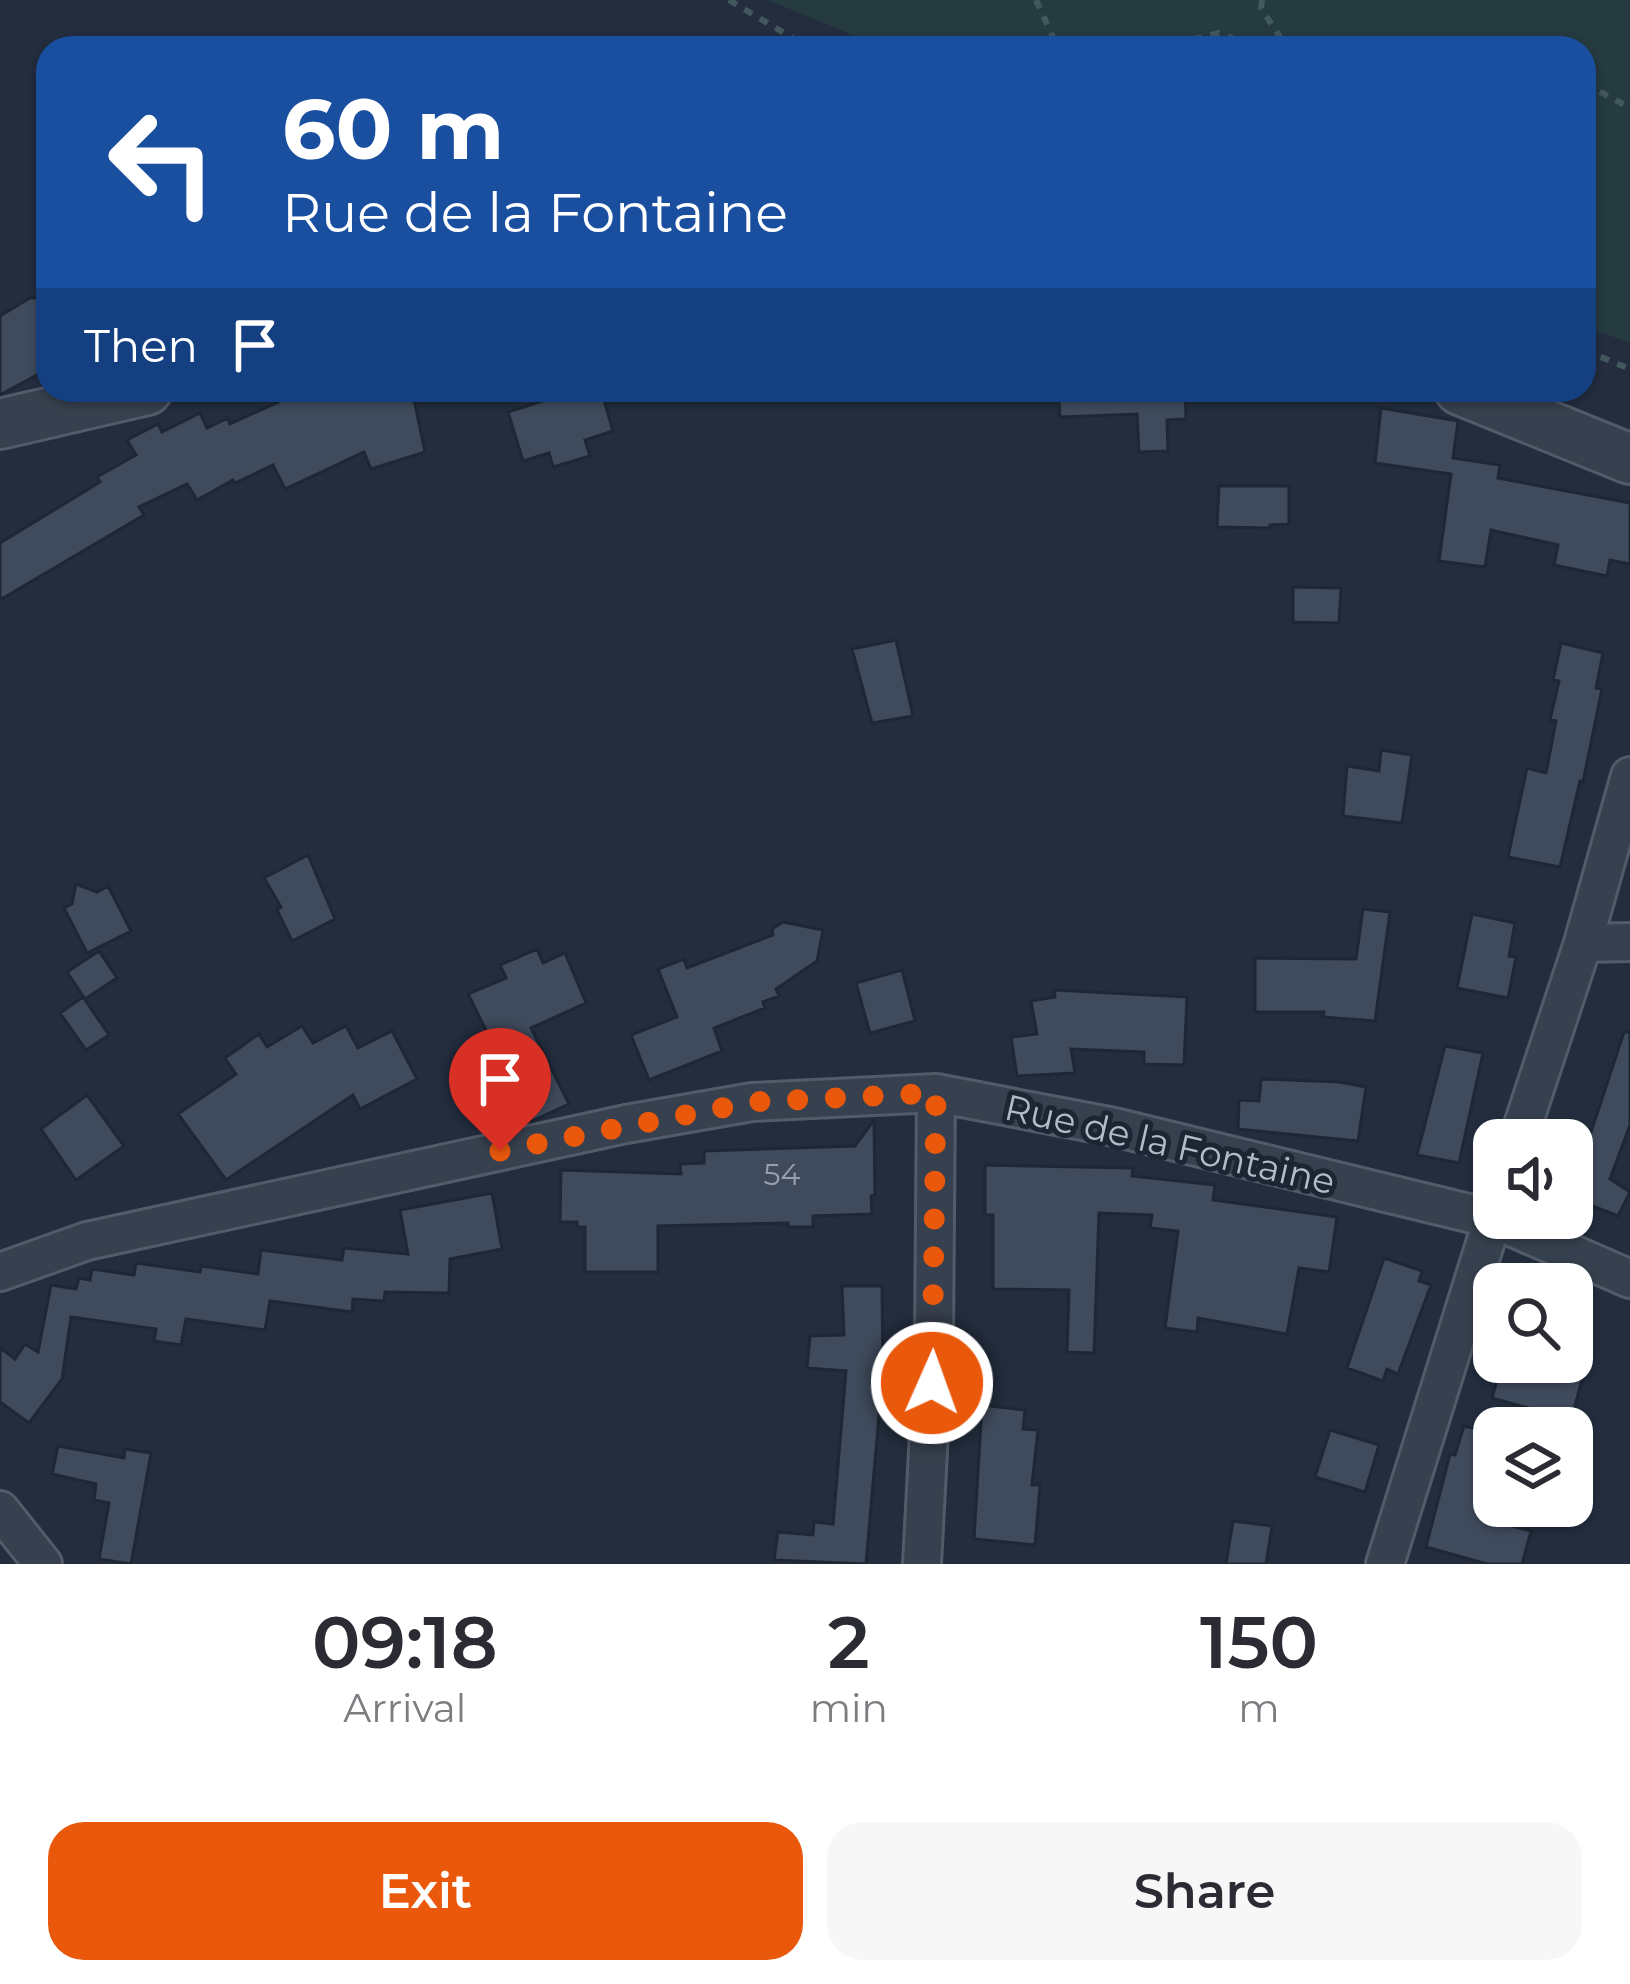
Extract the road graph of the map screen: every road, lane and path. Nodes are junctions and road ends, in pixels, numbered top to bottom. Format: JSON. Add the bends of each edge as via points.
{"nodes":[{"id":1,"x":729,"y":0,"type":"edge"},
{"id":2,"x":1036,"y":0,"type":"edge"},
{"id":3,"x":1262,"y":0,"type":"edge"},
{"id":4,"x":788,"y":36,"type":"edge"},
{"id":5,"x":1052,"y":36,"type":"edge"},
{"id":6,"x":1279,"y":36,"type":"edge"},
{"id":7,"x":1596,"y":90,"type":"edge"},
{"id":8,"x":1630,"y":108,"type":"edge"},
{"id":9,"x":1596,"y":355,"type":"edge"},
{"id":10,"x":1630,"y":369,"type":"edge"},
{"id":11,"x":95,"y":402,"type":"edge"},
{"id":12,"x":1490,"y":402,"type":"edge"},
{"id":13,"x":0,"y":424,"type":"edge"},
{"id":14,"x":1630,"y":458,"type":"edge"},
{"id":15,"x":1630,"y":776,"type":"edge"},
{"id":16,"x":1630,"y":942,"type":"edge"},
{"id":17,"x":1583,"y":943,"type":"junction"},
{"id":18,"x":936,"y":1093,"type":"junction"},
{"id":19,"x":1525,"y":1119,"type":"edge"},
{"id":20,"x":1473,"y":1212,"type":"edge"},
{"id":21,"x":1486,"y":1239,"type":"edge"},
{"id":22,"x":1542,"y":1239,"type":"edge"},
{"id":23,"x":0,"y":1272,"type":"edge"},
{"id":24,"x":1630,"y":1279,"type":"edge"},
{"id":25,"x":0,"y":1510,"type":"edge"},
{"id":26,"x":43,"y":1564,"type":"edge"},
{"id":27,"x":922,"y":1564,"type":"edge"},
{"id":28,"x":1385,"y":1564,"type":"edge"}],
"edges":[{"from":1,"to":4,"type":"path"},
{"from":2,"to":5,"type":"path"},
{"from":3,"to":6,"type":"path"},
{"from":7,"to":8,"type":"path"},
{"from":9,"to":10,"type":"path"},
{"from":11,"to":13,"type":"street"},
{"from":12,"to":14,"type":"street"},
{"from":15,"to":17,"type":"street"},
{"from":16,"to":17,"type":"street"},
{"from":17,"to":19,"type":"street"},
{"from":18,"to":20,"type":"street","name":"Rue de la Fontaine"},
{"from":18,"to":23,"type":"street","name":"Rue de la Fontaine","via":[[752,1102],[626,1124],[87,1241]]},
{"from":18,"to":27,"type":"street"},
{"from":21,"to":28,"type":"street"},
{"from":22,"to":24,"type":"street","name":"Rue de la Fontaine"},
{"from":25,"to":26,"type":"street"}]}
